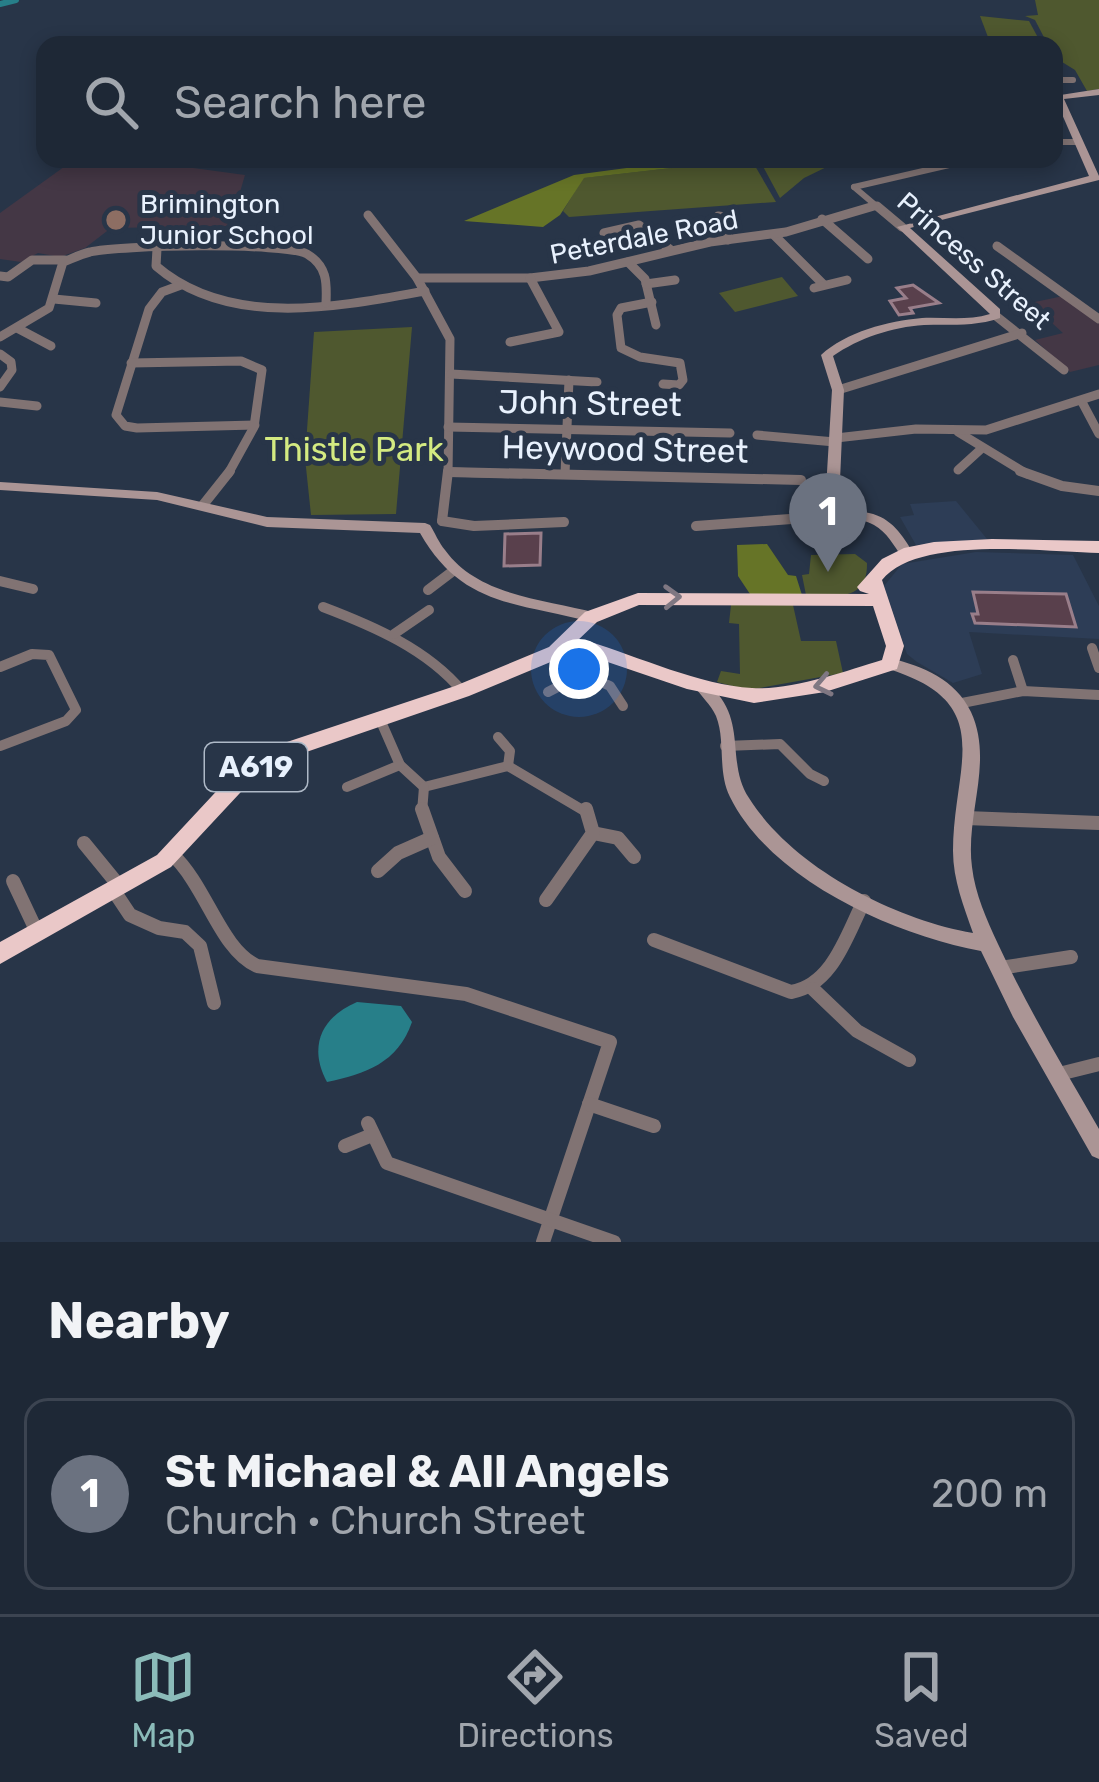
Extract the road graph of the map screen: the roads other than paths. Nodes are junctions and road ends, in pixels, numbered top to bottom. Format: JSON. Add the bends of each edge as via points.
{"nodes":[{"id":1,"x":1063,"y":80,"type":"edge"},
{"id":2,"x":1073,"y":80,"type":"dead end"},
{"id":3,"x":1099,"y":92,"type":"edge"},
{"id":4,"x":1063,"y":95,"type":"edge"},
{"id":5,"x":1063,"y":109,"type":"edge"},
{"id":6,"x":1063,"y":142,"type":"edge"},
{"id":7,"x":1079,"y":142,"type":"junction"},
{"id":8,"x":935,"y":168,"type":"edge"},
{"id":9,"x":874,"y":206,"type":"junction"},
{"id":10,"x":368,"y":214,"type":"dead end"},
{"id":11,"x":718,"y":216,"type":"dead end"},
{"id":12,"x":822,"y":219,"type":"junction"},
{"id":13,"x":902,"y":227,"type":"junction"},
{"id":14,"x":670,"y":228,"type":"dead end"},
{"id":15,"x":604,"y":233,"type":"dead end"},
{"id":16,"x":653,"y":233,"type":"junction"},
{"id":17,"x":774,"y":235,"type":"junction"},
{"id":18,"x":728,"y":240,"type":"junction"},
{"id":19,"x":997,"y":246,"type":"dead end"},
{"id":20,"x":157,"y":249,"type":"junction"},
{"id":21,"x":671,"y":250,"type":"junction"},
{"id":22,"x":68,"y":258,"type":"junction"},
{"id":23,"x":868,"y":259,"type":"dead end"},
{"id":24,"x":628,"y":262,"type":"junction"},
{"id":25,"x":417,"y":278,"type":"junction"},
{"id":26,"x":530,"y":278,"type":"junction"},
{"id":27,"x":3,"y":279,"type":"edge"},
{"id":28,"x":675,"y":280,"type":"dead end"},
{"id":29,"x":847,"y":280,"type":"dead end"},
{"id":30,"x":646,"y":284,"type":"junction"},
{"id":31,"x":181,"y":285,"type":"junction"},
{"id":32,"x":425,"y":292,"type":"junction"},
{"id":33,"x":54,"y":299,"type":"junction"},
{"id":34,"x":652,"y":302,"type":"junction"},
{"id":35,"x":96,"y":303,"type":"dead end"},
{"id":36,"x":326,"y":303,"type":"junction"},
{"id":37,"x":996,"y":316,"type":"junction"},
{"id":38,"x":1099,"y":319,"type":"edge"},
{"id":39,"x":656,"y":325,"type":"dead end"},
{"id":40,"x":17,"y":328,"type":"junction"},
{"id":41,"x":1022,"y":332,"type":"junction"},
{"id":42,"x":0,"y":337,"type":"edge"},
{"id":43,"x":510,"y":342,"type":"dead end"},
{"id":44,"x":51,"y":346,"type":"dead end"},
{"id":45,"x":0,"y":354,"type":"edge"},
{"id":46,"x":131,"y":363,"type":"junction"},
{"id":47,"x":1064,"y":370,"type":"dead end"},
{"id":48,"x":451,"y":374,"type":"junction"},
{"id":49,"x":569,"y":380,"type":"junction"},
{"id":50,"x":597,"y":382,"type":"dead end"},
{"id":51,"x":662,"y":384,"type":"dead end"},
{"id":52,"x":679,"y":386,"type":"junction"},
{"id":53,"x":694,"y":386,"type":"dead end"},
{"id":54,"x":0,"y":387,"type":"edge"},
{"id":55,"x":838,"y":390,"type":"junction"},
{"id":56,"x":1099,"y":394,"type":"edge"},
{"id":57,"x":0,"y":402,"type":"edge"},
{"id":58,"x":1082,"y":402,"type":"junction"},
{"id":59,"x":37,"y":406,"type":"dead end"},
{"id":60,"x":1096,"y":418,"type":"edge"},
{"id":61,"x":255,"y":425,"type":"junction"},
{"id":62,"x":448,"y":427,"type":"junction"},
{"id":63,"x":568,"y":429,"type":"junction"},
{"id":64,"x":958,"y":432,"type":"junction"},
{"id":65,"x":730,"y":433,"type":"dead end"},
{"id":66,"x":1099,"y":434,"type":"edge"},
{"id":67,"x":757,"y":435,"type":"dead end"},
{"id":68,"x":836,"y":440,"type":"junction"},
{"id":69,"x":980,"y":450,"type":"junction"},
{"id":70,"x":958,"y":470,"type":"dead end"},
{"id":71,"x":448,"y":472,"type":"junction"},
{"id":72,"x":565,"y":474,"type":"junction"},
{"id":73,"x":801,"y":480,"type":"dead end"},
{"id":74,"x":0,"y":486,"type":"edge"},
{"id":75,"x":1099,"y":491,"type":"edge"},
{"id":76,"x":203,"y":506,"type":"junction"},
{"id":77,"x":845,"y":515,"type":"junction"},
{"id":78,"x":442,"y":520,"type":"junction"},
{"id":79,"x":563,"y":522,"type":"dead end"},
{"id":80,"x":696,"y":526,"type":"dead end"},
{"id":81,"x":425,"y":528,"type":"junction"},
{"id":82,"x":1099,"y":547,"type":"edge"},
{"id":83,"x":907,"y":554,"type":"junction"},
{"id":84,"x":453,"y":571,"type":"junction"},
{"id":85,"x":0,"y":581,"type":"edge"},
{"id":86,"x":33,"y":589,"type":"dead end"},
{"id":87,"x":428,"y":590,"type":"dead end"},
{"id":88,"x":875,"y":591,"type":"junction"},
{"id":89,"x":323,"y":607,"type":"dead end"},
{"id":90,"x":429,"y":610,"type":"dead end"},
{"id":91,"x":586,"y":621,"type":"junction"},
{"id":92,"x":394,"y":634,"type":"junction"},
{"id":93,"x":1092,"y":648,"type":"dead end"},
{"id":94,"x":592,"y":650,"type":"junction"},
{"id":95,"x":554,"y":653,"type":"junction"},
{"id":96,"x":1013,"y":660,"type":"dead end"},
{"id":97,"x":890,"y":664,"type":"junction"},
{"id":98,"x":0,"y":667,"type":"edge"},
{"id":99,"x":1099,"y":668,"type":"edge"},
{"id":100,"x":583,"y":674,"type":"junction"},
{"id":101,"x":702,"y":686,"type":"junction"},
{"id":102,"x":462,"y":691,"type":"junction"},
{"id":103,"x":1023,"y":691,"type":"junction"},
{"id":104,"x":548,"y":692,"type":"dead end"},
{"id":105,"x":1099,"y":695,"type":"edge"},
{"id":106,"x":754,"y":696,"type":"junction"},
{"id":107,"x":957,"y":704,"type":"junction"},
{"id":108,"x":623,"y":706,"type":"dead end"},
{"id":109,"x":379,"y":717,"type":"junction"},
{"id":110,"x":724,"y":718,"type":"junction"},
{"id":111,"x":498,"y":737,"type":"dead end"},
{"id":112,"x":0,"y":746,"type":"edge"},
{"id":113,"x":724,"y":746,"type":"junction"},
{"id":114,"x":400,"y":765,"type":"junction"},
{"id":115,"x":508,"y":766,"type":"junction"},
{"id":116,"x":824,"y":781,"type":"dead end"},
{"id":117,"x":347,"y":787,"type":"dead end"},
{"id":118,"x":424,"y":788,"type":"junction"},
{"id":119,"x":965,"y":818,"type":"junction"},
{"id":120,"x":1099,"y":823,"type":"edge"},
{"id":121,"x":593,"y":833,"type":"junction"},
{"id":122,"x":432,"y":838,"type":"junction"},
{"id":123,"x":84,"y":843,"type":"dead end"},
{"id":124,"x":172,"y":854,"type":"junction"},
{"id":125,"x":634,"y":856,"type":"dead end"},
{"id":126,"x":378,"y":871,"type":"dead end"},
{"id":127,"x":13,"y":881,"type":"dead end"},
{"id":128,"x":117,"y":889,"type":"junction"},
{"id":129,"x":464,"y":891,"type":"dead end"},
{"id":130,"x":546,"y":900,"type":"dead end"},
{"id":131,"x":864,"y":902,"type":"junction"},
{"id":132,"x":39,"y":935,"type":"junction"},
{"id":133,"x":654,"y":940,"type":"dead end"},
{"id":134,"x":989,"y":944,"type":"junction"},
{"id":135,"x":0,"y":954,"type":"edge"},
{"id":136,"x":1071,"y":957,"type":"dead end"},
{"id":137,"x":1000,"y":968,"type":"junction"},
{"id":138,"x":812,"y":989,"type":"junction"},
{"id":139,"x":214,"y":1004,"type":"dead end"},
{"id":140,"x":909,"y":1060,"type":"dead end"},
{"id":141,"x":1099,"y":1064,"type":"edge"},
{"id":142,"x":1059,"y":1074,"type":"junction"},
{"id":143,"x":589,"y":1104,"type":"junction"},
{"id":144,"x":653,"y":1126,"type":"dead end"},
{"id":145,"x":345,"y":1146,"type":"dead end"},
{"id":146,"x":1099,"y":1149,"type":"edge"},
{"id":147,"x":551,"y":1220,"type":"junction"},
{"id":148,"x":543,"y":1242,"type":"edge"},
{"id":149,"x":614,"y":1242,"type":"edge"}],
"edges":[{"from":1,"to":2,"type":"street"},
{"from":3,"to":4,"type":"street"},
{"from":5,"to":7,"type":"street"},
{"from":6,"to":7,"type":"street"},
{"from":7,"to":13,"type":"street","via":[[1094,178]]},
{"from":8,"to":9,"type":"street","name":"Princess Street","via":[[854,187]]},
{"from":9,"to":12,"type":"street","name":"Peterdale Road"},
{"from":9,"to":13,"type":"street","name":"Princess Street"},
{"from":10,"to":25,"type":"street"},
{"from":11,"to":18,"type":"street","via":[[726,217]]},
{"from":12,"to":17,"type":"street","name":"Peterdale Road"},
{"from":12,"to":23,"type":"street"},
{"from":13,"to":37,"type":"street","name":"Princess Street"},
{"from":14,"to":16,"type":"street"},
{"from":15,"to":16,"type":"street","via":[[639,225]]},
{"from":16,"to":21,"type":"street"},
{"from":17,"to":18,"type":"street","name":"Peterdale Road"},
{"from":17,"to":29,"type":"street","via":[[819,286]]},
{"from":18,"to":21,"type":"street","name":"Peterdale Road"},
{"from":19,"to":38,"type":"street"},
{"from":20,"to":22,"type":"street"},
{"from":20,"to":31,"type":"street","via":[[160,272]]},
{"from":20,"to":36,"type":"street","via":[[302,250],[325,269]]},
{"from":21,"to":24,"type":"street","name":"Peterdale Road"},
{"from":22,"to":27,"type":"street","via":[[32,260]]},
{"from":22,"to":33,"type":"street"},
{"from":24,"to":26,"type":"street","name":"Peterdale Road"},
{"from":24,"to":30,"type":"street"},
{"from":25,"to":26,"type":"street","name":"Peterdale Road"},
{"from":25,"to":32,"type":"street"},
{"from":26,"to":43,"type":"street","via":[[559,332]]},
{"from":28,"to":30,"type":"street"},
{"from":30,"to":34,"type":"street"},
{"from":31,"to":36,"type":"street","via":[[229,303]]},
{"from":31,"to":46,"type":"street","via":[[154,300]]},
{"from":32,"to":36,"type":"street"},
{"from":32,"to":48,"type":"street","via":[[450,339]]},
{"from":33,"to":35,"type":"street"},
{"from":33,"to":40,"type":"street"},
{"from":34,"to":39,"type":"street"},
{"from":34,"to":52,"type":"street","via":[[616,315],[621,348],[680,363]]},
{"from":37,"to":41,"type":"street","name":"Princess Street"},
{"from":37,"to":55,"type":"street","via":[[915,322],[839,346],[827,355]]},
{"from":40,"to":42,"type":"street"},
{"from":40,"to":44,"type":"street"},
{"from":41,"to":47,"type":"street","name":"Princess Street"},
{"from":41,"to":55,"type":"street"},
{"from":45,"to":54,"type":"street","via":[[12,370]]},
{"from":46,"to":61,"type":"street","via":[[254,364],[263,378]]},
{"from":46,"to":61,"type":"street","via":[[116,408],[125,426]]},
{"from":48,"to":49,"type":"street"},
{"from":48,"to":62,"type":"street"},
{"from":49,"to":50,"type":"street"},
{"from":49,"to":63,"type":"street"},
{"from":51,"to":52,"type":"street"},
{"from":52,"to":53,"type":"street"},
{"from":55,"to":68,"type":"street"},
{"from":56,"to":58,"type":"street"},
{"from":57,"to":59,"type":"street"},
{"from":58,"to":60,"type":"street"},
{"from":58,"to":64,"type":"street"},
{"from":60,"to":66,"type":"street"},
{"from":61,"to":76,"type":"street","via":[[244,456]]},
{"from":62,"to":63,"type":"street","name":"John Street"},
{"from":62,"to":71,"type":"street"},
{"from":63,"to":65,"type":"street","name":"John Street"},
{"from":63,"to":72,"type":"street"},
{"from":64,"to":68,"type":"street"},
{"from":64,"to":69,"type":"street"},
{"from":67,"to":68,"type":"street"},
{"from":68,"to":77,"type":"street","via":[[831,500]]},
{"from":69,"to":70,"type":"street"},
{"from":69,"to":75,"type":"street","via":[[1062,487]]},
{"from":71,"to":72,"type":"street","name":"Heywood Street"},
{"from":71,"to":78,"type":"street"},
{"from":72,"to":73,"type":"street","name":"Heywood Street"},
{"from":74,"to":76,"type":"street"},
{"from":76,"to":81,"type":"street","via":[[267,522]]},
{"from":77,"to":80,"type":"street"},
{"from":77,"to":83,"type":"street","via":[[887,525]]},
{"from":78,"to":79,"type":"street"},
{"from":78,"to":81,"type":"street"},
{"from":81,"to":84,"type":"street"},
{"from":82,"to":83,"type":"highway"},
{"from":83,"to":88,"type":"highway","via":[[887,563]]},
{"from":84,"to":87,"type":"street"},
{"from":84,"to":91,"type":"street","via":[[494,594]]},
{"from":85,"to":86,"type":"street"},
{"from":91,"to":88,"type":"highway","number":"A619","one_way":true,"via":[[642,598],[843,600]]},
{"from":88,"to":97,"type":"highway","via":[[895,646]]},
{"from":89,"to":92,"type":"street"},
{"from":90,"to":92,"type":"street"},
{"from":91,"to":94,"type":"highway"},
{"from":91,"to":95,"type":"highway","number":"A619"},
{"from":92,"to":102,"type":"street"},
{"from":93,"to":99,"type":"street"},
{"from":94,"to":95,"type":"highway","number":"A619"},
{"from":94,"to":100,"type":"street"},
{"from":94,"to":101,"type":"highway","number":"A619"},
{"from":95,"to":102,"type":"highway","number":"A619"},
{"from":96,"to":103,"type":"street"},
{"from":97,"to":106,"type":"highway","number":"A619","one_way":true,"via":[[824,686]]},
{"from":97,"to":107,"type":"street","via":[[937,680]]},
{"from":98,"to":112,"type":"street","via":[[49,655],[76,710]]},
{"from":100,"to":104,"type":"street"},
{"from":100,"to":108,"type":"street","via":[[610,686]]},
{"from":101,"to":106,"type":"highway","number":"A619"},
{"from":101,"to":110,"type":"street"},
{"from":102,"to":109,"type":"highway","number":"A619"},
{"from":103,"to":105,"type":"street"},
{"from":103,"to":107,"type":"street"},
{"from":106,"to":110,"type":"street"},
{"from":107,"to":119,"type":"street","via":[[969,730]]},
{"from":109,"to":114,"type":"street"},
{"from":109,"to":124,"type":"highway","number":"A619","via":[[246,773]]},
{"from":110,"to":113,"type":"street"},
{"from":111,"to":115,"type":"street","via":[[510,751]]},
{"from":113,"to":116,"type":"street","via":[[774,742]]},
{"from":113,"to":131,"type":"street","via":[[733,784],[755,822],[796,860]]},
{"from":114,"to":117,"type":"street"},
{"from":114,"to":118,"type":"street"},
{"from":115,"to":118,"type":"street"},
{"from":115,"to":121,"type":"street","via":[[585,807]]},
{"from":118,"to":122,"type":"street","via":[[419,807]]},
{"from":119,"to":120,"type":"street"},
{"from":119,"to":134,"type":"street","via":[[963,868]]},
{"from":121,"to":125,"type":"street","via":[[614,834]]},
{"from":121,"to":130,"type":"street"},
{"from":122,"to":126,"type":"street"},
{"from":122,"to":129,"type":"street"},
{"from":123,"to":128,"type":"street"},
{"from":124,"to":128,"type":"highway","number":"A619"},
{"from":124,"to":143,"type":"street","via":[[194,875],[237,957],[257,967],[466,994],[610,1042]]},
{"from":127,"to":132,"type":"street"},
{"from":128,"to":132,"type":"highway","number":"A619"},
{"from":128,"to":139,"type":"street","via":[[130,914],[185,932],[200,946]]},
{"from":131,"to":134,"type":"street","via":[[948,940]]},
{"from":131,"to":138,"type":"street"},
{"from":132,"to":135,"type":"highway","number":"A619"},
{"from":133,"to":138,"type":"street","via":[[790,992]]},
{"from":134,"to":137,"type":"street"},
{"from":136,"to":137,"type":"street"},
{"from":137,"to":142,"type":"street"},
{"from":138,"to":140,"type":"street","via":[[842,1022]]},
{"from":141,"to":142,"type":"street"},
{"from":142,"to":146,"type":"street"},
{"from":143,"to":144,"type":"street"},
{"from":143,"to":147,"type":"street"},
{"from":145,"to":147,"type":"street","via":[[370,1129],[387,1163]]},
{"from":147,"to":148,"type":"street"},
{"from":147,"to":149,"type":"street"}]}
